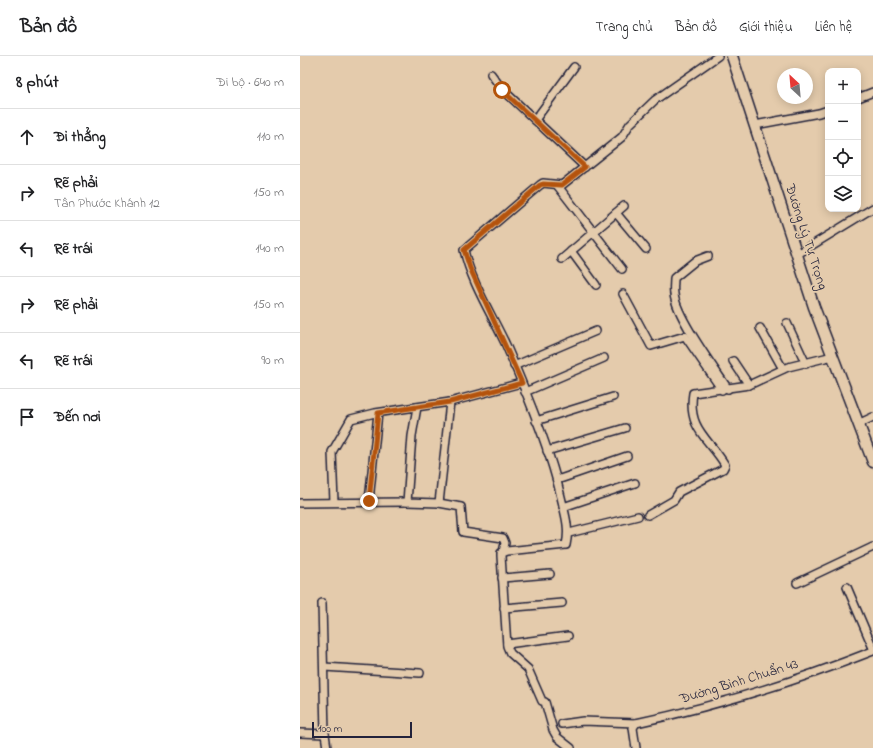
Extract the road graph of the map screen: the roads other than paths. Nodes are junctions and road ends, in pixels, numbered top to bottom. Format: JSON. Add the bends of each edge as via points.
{"nodes":[{"id":1,"x":718,"y":56,"type":"edge"},
{"id":2,"x":732,"y":56,"type":"edge"},
{"id":3,"x":574,"y":67,"type":"dead end"},
{"id":4,"x":491,"y":74,"type":"dead end"},
{"id":5,"x":873,"y":92,"type":"edge"},
{"id":6,"x":861,"y":97,"type":"edge"},
{"id":7,"x":825,"y":111,"type":"edge"},
{"id":8,"x":535,"y":120,"type":"junction"},
{"id":9,"x":755,"y":125,"type":"junction"},
{"id":10,"x":585,"y":167,"type":"junction"},
{"id":11,"x":557,"y":185,"type":"junction"},
{"id":12,"x":624,"y":206,"type":"dead end"},
{"id":13,"x":873,"y":208,"type":"edge"},
{"id":14,"x":616,"y":213,"type":"junction"},
{"id":15,"x":593,"y":233,"type":"junction"},
{"id":16,"x":646,"y":249,"type":"dead end"},
{"id":17,"x":571,"y":251,"type":"junction"},
{"id":18,"x":796,"y":255,"type":"junction"},
{"id":19,"x":708,"y":256,"type":"dead end"},
{"id":20,"x":562,"y":259,"type":"dead end"},
{"id":21,"x":622,"y":269,"type":"dead end"},
{"id":22,"x":596,"y":285,"type":"dead end"},
{"id":23,"x":623,"y":294,"type":"dead end"},
{"id":24,"x":787,"y":323,"type":"dead end"},
{"id":25,"x":760,"y":328,"type":"dead end"},
{"id":26,"x":596,"y":331,"type":"dead end"},
{"id":27,"x":833,"y":356,"type":"junction"},
{"id":28,"x":604,"y":358,"type":"dead end"},
{"id":29,"x":733,"y":361,"type":"dead end"},
{"id":30,"x":806,"y":364,"type":"junction"},
{"id":31,"x":514,"y":366,"type":"junction"},
{"id":32,"x":783,"y":370,"type":"junction"},
{"id":33,"x":522,"y":383,"type":"junction"},
{"id":34,"x":749,"y":385,"type":"junction"},
{"id":35,"x":725,"y":389,"type":"junction"},
{"id":36,"x":525,"y":392,"type":"junction"},
{"id":37,"x":613,"y":397,"type":"dead end"},
{"id":38,"x":450,"y":402,"type":"junction"},
{"id":39,"x":417,"y":407,"type":"junction"},
{"id":40,"x":378,"y":413,"type":"junction"},
{"id":41,"x":873,"y":417,"type":"edge"},
{"id":42,"x":536,"y":421,"type":"junction"},
{"id":43,"x":858,"y":424,"type":"junction"},
{"id":44,"x":625,"y":428,"type":"dead end"},
{"id":45,"x":546,"y":451,"type":"junction"},
{"id":46,"x":628,"y":456,"type":"dead end"},
{"id":47,"x":873,"y":462,"type":"edge"},
{"id":48,"x":557,"y":480,"type":"junction"},
{"id":49,"x":635,"y":483,"type":"dead end"},
{"id":50,"x":369,"y":501,"type":"junction"},
{"id":51,"x":334,"y":502,"type":"junction"},
{"id":52,"x":407,"y":502,"type":"junction"},
{"id":53,"x":300,"y":503,"type":"edge"},
{"id":54,"x":439,"y":503,"type":"junction"},
{"id":55,"x":563,"y":507,"type":"junction"},
{"id":56,"x":648,"y":515,"type":"dead end"},
{"id":57,"x":638,"y":516,"type":"dead end"},
{"id":58,"x":569,"y":533,"type":"junction"},
{"id":59,"x":873,"y":547,"type":"edge"},
{"id":60,"x":503,"y":552,"type":"junction"},
{"id":61,"x":550,"y":574,"type":"dead end"},
{"id":62,"x":502,"y":578,"type":"junction"},
{"id":63,"x":797,"y":583,"type":"dead end"},
{"id":64,"x":847,"y":588,"type":"dead end"},
{"id":65,"x":322,"y":603,"type":"dead end"},
{"id":66,"x":562,"y":603,"type":"dead end"},
{"id":67,"x":504,"y":608,"type":"junction"},
{"id":68,"x":568,"y":636,"type":"dead end"},
{"id":69,"x":507,"y":644,"type":"junction"},
{"id":70,"x":873,"y":650,"type":"edge"},
{"id":71,"x":324,"y":667,"type":"junction"},
{"id":72,"x":420,"y":673,"type":"dead end"},
{"id":73,"x":636,"y":723,"type":"junction"},
{"id":74,"x":562,"y":724,"type":"dead end"},
{"id":75,"x":300,"y":733,"type":"edge"},
{"id":76,"x":325,"y":734,"type":"junction"},
{"id":77,"x":328,"y":748,"type":"edge"},
{"id":78,"x":571,"y":748,"type":"edge"},
{"id":79,"x":636,"y":748,"type":"edge"}],
"edges":[{"from":1,"to":10,"type":"street","via":[[655,100],[630,124],[622,137]]},
{"from":2,"to":9,"type":"main road","name":"Đường Lý Tự Trọng"},
{"from":3,"to":8,"type":"street"},
{"from":4,"to":8,"type":"street","via":[[502,90]]},
{"from":5,"to":6,"type":"street"},
{"from":7,"to":9,"type":"street"},
{"from":8,"to":10,"type":"street"},
{"from":9,"to":18,"type":"main road","name":"Đường Lý Tự Trọng"},
{"from":10,"to":11,"type":"street","via":[[562,185]]},
{"from":11,"to":15,"type":"street"},
{"from":11,"to":31,"type":"street","via":[[540,185],[464,250]]},
{"from":12,"to":14,"type":"street"},
{"from":13,"to":18,"type":"street"},
{"from":14,"to":15,"type":"street"},
{"from":14,"to":16,"type":"street"},
{"from":15,"to":17,"type":"street"},
{"from":15,"to":21,"type":"street"},
{"from":17,"to":20,"type":"street"},
{"from":17,"to":22,"type":"street"},
{"from":18,"to":27,"type":"main road","name":"Đường Lý Tự Trọng"},
{"from":19,"to":35,"type":"street","via":[[695,262],[674,278],[674,294],[694,337]]},
{"from":23,"to":35,"type":"street","via":[[651,346],[685,336]]},
{"from":24,"to":30,"type":"street"},
{"from":25,"to":32,"type":"street"},
{"from":26,"to":31,"type":"street"},
{"from":27,"to":30,"type":"street"},
{"from":27,"to":43,"type":"main road","name":"Đường Lý Tự Trọng"},
{"from":28,"to":36,"type":"street"},
{"from":29,"to":34,"type":"street"},
{"from":30,"to":32,"type":"street"},
{"from":31,"to":33,"type":"street"},
{"from":32,"to":34,"type":"street"},
{"from":33,"to":36,"type":"street"},
{"from":33,"to":38,"type":"street"},
{"from":34,"to":35,"type":"street"},
{"from":35,"to":56,"type":"street","via":[[695,392],[692,397],[696,428],[726,465],[679,492],[674,500]]},
{"from":36,"to":42,"type":"street"},
{"from":37,"to":42,"type":"street"},
{"from":38,"to":39,"type":"street"},
{"from":38,"to":54,"type":"street"},
{"from":39,"to":40,"type":"street"},
{"from":39,"to":52,"type":"street"},
{"from":40,"to":50,"type":"street"},
{"from":40,"to":51,"type":"street","via":[[351,419],[332,452]]},
{"from":41,"to":43,"type":"street"},
{"from":42,"to":45,"type":"street"},
{"from":43,"to":47,"type":"main road","name":"Đường Lý Tự Trọng"},
{"from":44,"to":45,"type":"street"},
{"from":45,"to":48,"type":"street"},
{"from":46,"to":48,"type":"street"},
{"from":48,"to":55,"type":"street"},
{"from":49,"to":55,"type":"street"},
{"from":50,"to":51,"type":"street"},
{"from":50,"to":52,"type":"street"},
{"from":51,"to":53,"type":"street"},
{"from":52,"to":54,"type":"street"},
{"from":54,"to":60,"type":"street","via":[[461,507],[463,532],[502,538],[505,543]]},
{"from":55,"to":58,"type":"street"},
{"from":57,"to":58,"type":"street"},
{"from":58,"to":60,"type":"street","via":[[566,545],[560,547]]},
{"from":59,"to":63,"type":"street"},
{"from":60,"to":62,"type":"street"},
{"from":61,"to":62,"type":"street"},
{"from":62,"to":67,"type":"street"},
{"from":64,"to":70,"type":"street"},
{"from":65,"to":71,"type":"street"},
{"from":66,"to":67,"type":"street"},
{"from":67,"to":69,"type":"street"},
{"from":68,"to":69,"type":"street"},
{"from":69,"to":78,"type":"street","via":[[510,653],[528,669],[545,702],[557,738]]},
{"from":70,"to":73,"type":"street","name":"Đường Bình Chuẩn 43","via":[[833,667],[721,703]]},
{"from":71,"to":72,"type":"street"},
{"from":71,"to":76,"type":"street"},
{"from":73,"to":74,"type":"street","name":"Đường Bình Chuẩn 43","via":[[583,721]]},
{"from":73,"to":79,"type":"street","via":[[633,728]]},
{"from":75,"to":76,"type":"street"},
{"from":76,"to":77,"type":"street"}]}
